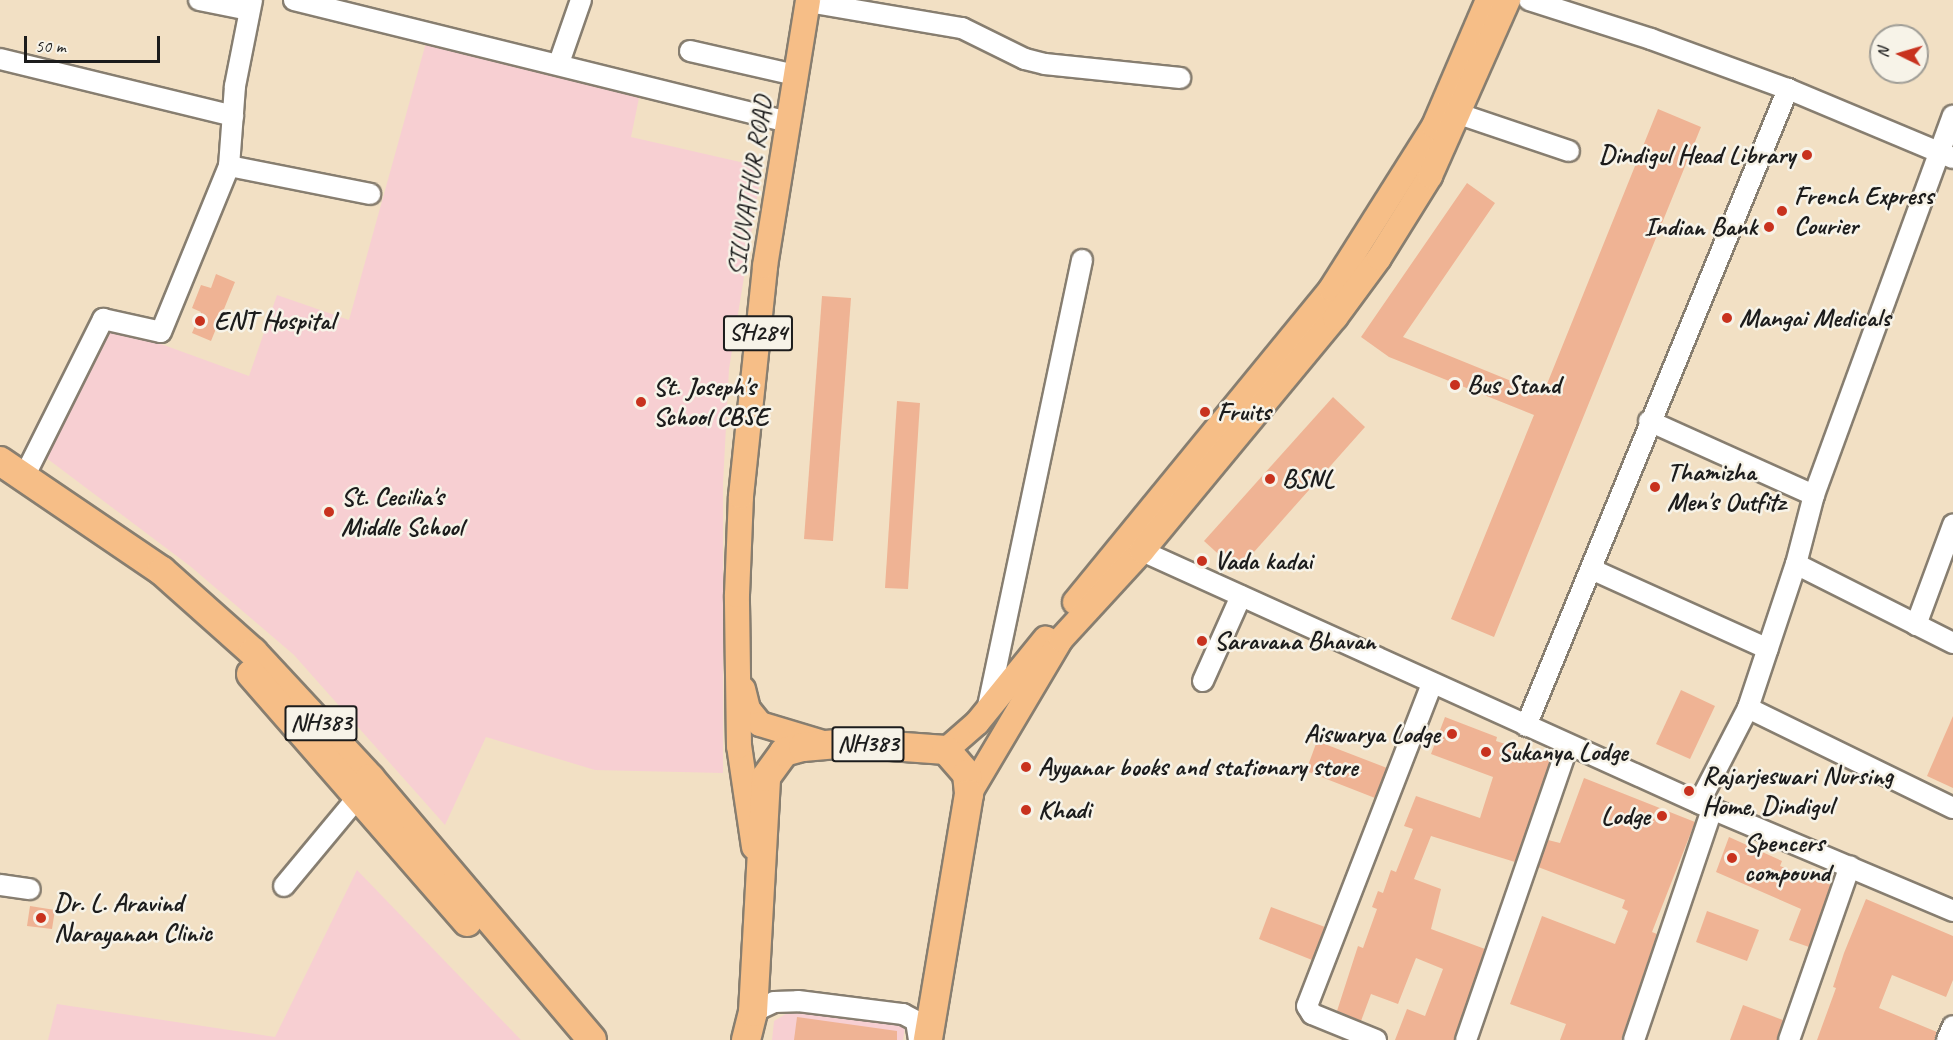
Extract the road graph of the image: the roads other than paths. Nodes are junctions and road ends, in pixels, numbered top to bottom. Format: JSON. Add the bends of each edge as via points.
{"nodes":[{"id":1,"x":199,"y":0,"type":"edge"},
{"id":2,"x":294,"y":0,"type":"edge"},
{"id":3,"x":581,"y":0,"type":"edge"},
{"id":4,"x":1488,"y":0,"type":"edge"},
{"id":5,"x":1508,"y":0,"type":"edge"},
{"id":6,"x":1529,"y":0,"type":"edge"},
{"id":7,"x":808,"y":1,"type":"edge"},
{"id":8,"x":250,"y":5,"type":"edge"},
{"id":9,"x":690,"y":51,"type":"dead end"},
{"id":10,"x":0,"y":59,"type":"edge"},
{"id":11,"x":559,"y":63,"type":"junction"},
{"id":12,"x":796,"y":75,"type":"junction"},
{"id":13,"x":1180,"y":78,"type":"dead end"},
{"id":14,"x":1788,"y":89,"type":"junction"},
{"id":15,"x":1459,"y":114,"type":"junction"},
{"id":16,"x":233,"y":116,"type":"junction"},
{"id":17,"x":1953,"y":116,"type":"edge"},
{"id":18,"x":788,"y":122,"type":"junction"},
{"id":19,"x":1569,"y":151,"type":"dead end"},
{"id":20,"x":1946,"y":154,"type":"edge"},
{"id":21,"x":229,"y":166,"type":"junction"},
{"id":22,"x":370,"y":194,"type":"dead end"},
{"id":23,"x":1082,"y":260,"type":"dead end"},
{"id":24,"x":1292,"y":354,"type":"junction"},
{"id":25,"x":1649,"y":421,"type":"junction"},
{"id":26,"x":0,"y":461,"type":"edge"},
{"id":27,"x":12,"y":480,"type":"edge"},
{"id":28,"x":1814,"y":495,"type":"junction"},
{"id":29,"x":1953,"y":525,"type":"edge"},
{"id":30,"x":1142,"y":551,"type":"junction"},
{"id":31,"x":1796,"y":564,"type":"junction"},
{"id":32,"x":1591,"y":569,"type":"junction"},
{"id":33,"x":1240,"y":596,"type":"junction"},
{"id":34,"x":1916,"y":625,"type":"junction"},
{"id":35,"x":1953,"y":643,"type":"edge"},
{"id":36,"x":1768,"y":649,"type":"junction"},
{"id":37,"x":738,"y":669,"type":"junction"},
{"id":38,"x":1203,"y":681,"type":"dead end"},
{"id":39,"x":1432,"y":684,"type":"junction"},
{"id":40,"x":1748,"y":708,"type":"junction"},
{"id":41,"x":987,"y":711,"type":"junction"},
{"id":42,"x":1526,"y":726,"type":"junction"},
{"id":43,"x":830,"y":744,"type":"junction"},
{"id":44,"x":1568,"y":745,"type":"junction"},
{"id":45,"x":946,"y":750,"type":"junction"},
{"id":46,"x":969,"y":794,"type":"junction"},
{"id":47,"x":358,"y":797,"type":"junction"},
{"id":48,"x":1706,"y":806,"type":"junction"},
{"id":49,"x":1953,"y":808,"type":"edge"},
{"id":50,"x":1850,"y":866,"type":"junction"},
{"id":51,"x":758,"y":871,"type":"junction"},
{"id":52,"x":0,"y":885,"type":"edge"},
{"id":53,"x":284,"y":886,"type":"dead end"},
{"id":54,"x":30,"y":889,"type":"dead end"},
{"id":55,"x":1953,"y":911,"type":"edge"},
{"id":56,"x":753,"y":1012,"type":"junction"},
{"id":57,"x":1953,"y":1026,"type":"edge"},
{"id":58,"x":568,"y":1040,"type":"edge"},
{"id":59,"x":592,"y":1040,"type":"edge"},
{"id":60,"x":746,"y":1040,"type":"edge"},
{"id":61,"x":919,"y":1040,"type":"edge"},
{"id":62,"x":928,"y":1040,"type":"edge"},
{"id":63,"x":1376,"y":1040,"type":"edge"},
{"id":64,"x":1466,"y":1040,"type":"edge"},
{"id":65,"x":1634,"y":1040,"type":"edge"},
{"id":66,"x":1789,"y":1040,"type":"edge"},
{"id":67,"x":1947,"y":1040,"type":"edge"}],
"edges":[{"from":1,"to":8,"type":"street"},
{"from":2,"to":11,"type":"street"},
{"from":3,"to":11,"type":"street"},
{"from":4,"to":24,"type":"main road","via":[[1434,126]]},
{"from":5,"to":15,"type":"main road"},
{"from":6,"to":14,"type":"street"},
{"from":7,"to":12,"type":"main road","name":"SILUVATHUR ROAD","number":"SH284"},
{"from":7,"to":13,"type":"street","via":[[962,28],[1025,59],[1046,64]]},
{"from":8,"to":16,"type":"street"},
{"from":9,"to":12,"type":"street"},
{"from":10,"to":16,"type":"street"},
{"from":11,"to":18,"type":"street"},
{"from":12,"to":18,"type":"main road","name":"SILUVATHUR ROAD","number":"SH284"},
{"from":14,"to":20,"type":"street"},
{"from":14,"to":25,"type":"street"},
{"from":15,"to":19,"type":"street"},
{"from":15,"to":24,"type":"main road","via":[[1430,176],[1379,258]]},
{"from":16,"to":21,"type":"street"},
{"from":17,"to":20,"type":"street"},
{"from":18,"to":37,"type":"main road","name":"SILUVATHUR ROAD","number":"SH284","via":[[765,266],[741,496]]},
{"from":20,"to":28,"type":"street"},
{"from":21,"to":22,"type":"street"},
{"from":21,"to":27,"type":"street","via":[[161,332],[103,319]]},
{"from":23,"to":41,"type":"street"},
{"from":24,"to":30,"type":"main road"},
{"from":24,"to":41,"type":"main road"},
{"from":25,"to":28,"type":"street"},
{"from":25,"to":32,"type":"street"},
{"from":26,"to":27,"type":"highway","number":"NH383"},
{"from":27,"to":47,"type":"highway","number":"NH383","via":[[197,621],[237,658]]},
{"from":27,"to":59,"type":"highway","number":"NH383","via":[[162,571],[254,652],[370,778]]},
{"from":28,"to":31,"type":"street"},
{"from":29,"to":34,"type":"street"},
{"from":30,"to":33,"type":"street"},
{"from":30,"to":46,"type":"main road","via":[[1061,639]]},
{"from":31,"to":34,"type":"street"},
{"from":31,"to":36,"type":"street"},
{"from":32,"to":36,"type":"street"},
{"from":32,"to":42,"type":"street"},
{"from":33,"to":38,"type":"street"},
{"from":33,"to":39,"type":"street"},
{"from":34,"to":35,"type":"street"},
{"from":36,"to":40,"type":"street"},
{"from":37,"to":43,"type":"main road","name":"SILUVATHUR ROAD","number":"SH284","via":[[748,710],[760,724]]},
{"from":37,"to":51,"type":"main road","name":"SILUVATHUR ROAD","number":"SH284","via":[[739,746]]},
{"from":39,"to":42,"type":"street"},
{"from":39,"to":63,"type":"street","via":[[1307,1006],[1312,1014]]},
{"from":40,"to":48,"type":"street"},
{"from":40,"to":49,"type":"street"},
{"from":41,"to":45,"type":"main road"},
{"from":42,"to":44,"type":"street"},
{"from":43,"to":45,"type":"highway","number":"NH383"},
{"from":43,"to":51,"type":"highway","number":"NH383","via":[[784,752],[771,767],[766,777]]},
{"from":44,"to":48,"type":"street"},
{"from":44,"to":64,"type":"street"},
{"from":45,"to":46,"type":"highway","via":[[967,774]]},
{"from":46,"to":62,"type":"highway"},
{"from":47,"to":53,"type":"street"},
{"from":47,"to":58,"type":"highway","number":"NH383"},
{"from":48,"to":50,"type":"street"},
{"from":48,"to":65,"type":"street"},
{"from":50,"to":55,"type":"street"},
{"from":50,"to":66,"type":"street"},
{"from":51,"to":56,"type":"highway","number":"NH383"},
{"from":52,"to":54,"type":"street"},
{"from":56,"to":60,"type":"highway","number":"NH383"},
{"from":56,"to":61,"type":"street","via":[[774,1002],[798,1001],[903,1014],[916,1021]]},
{"from":57,"to":67,"type":"street"}]}
